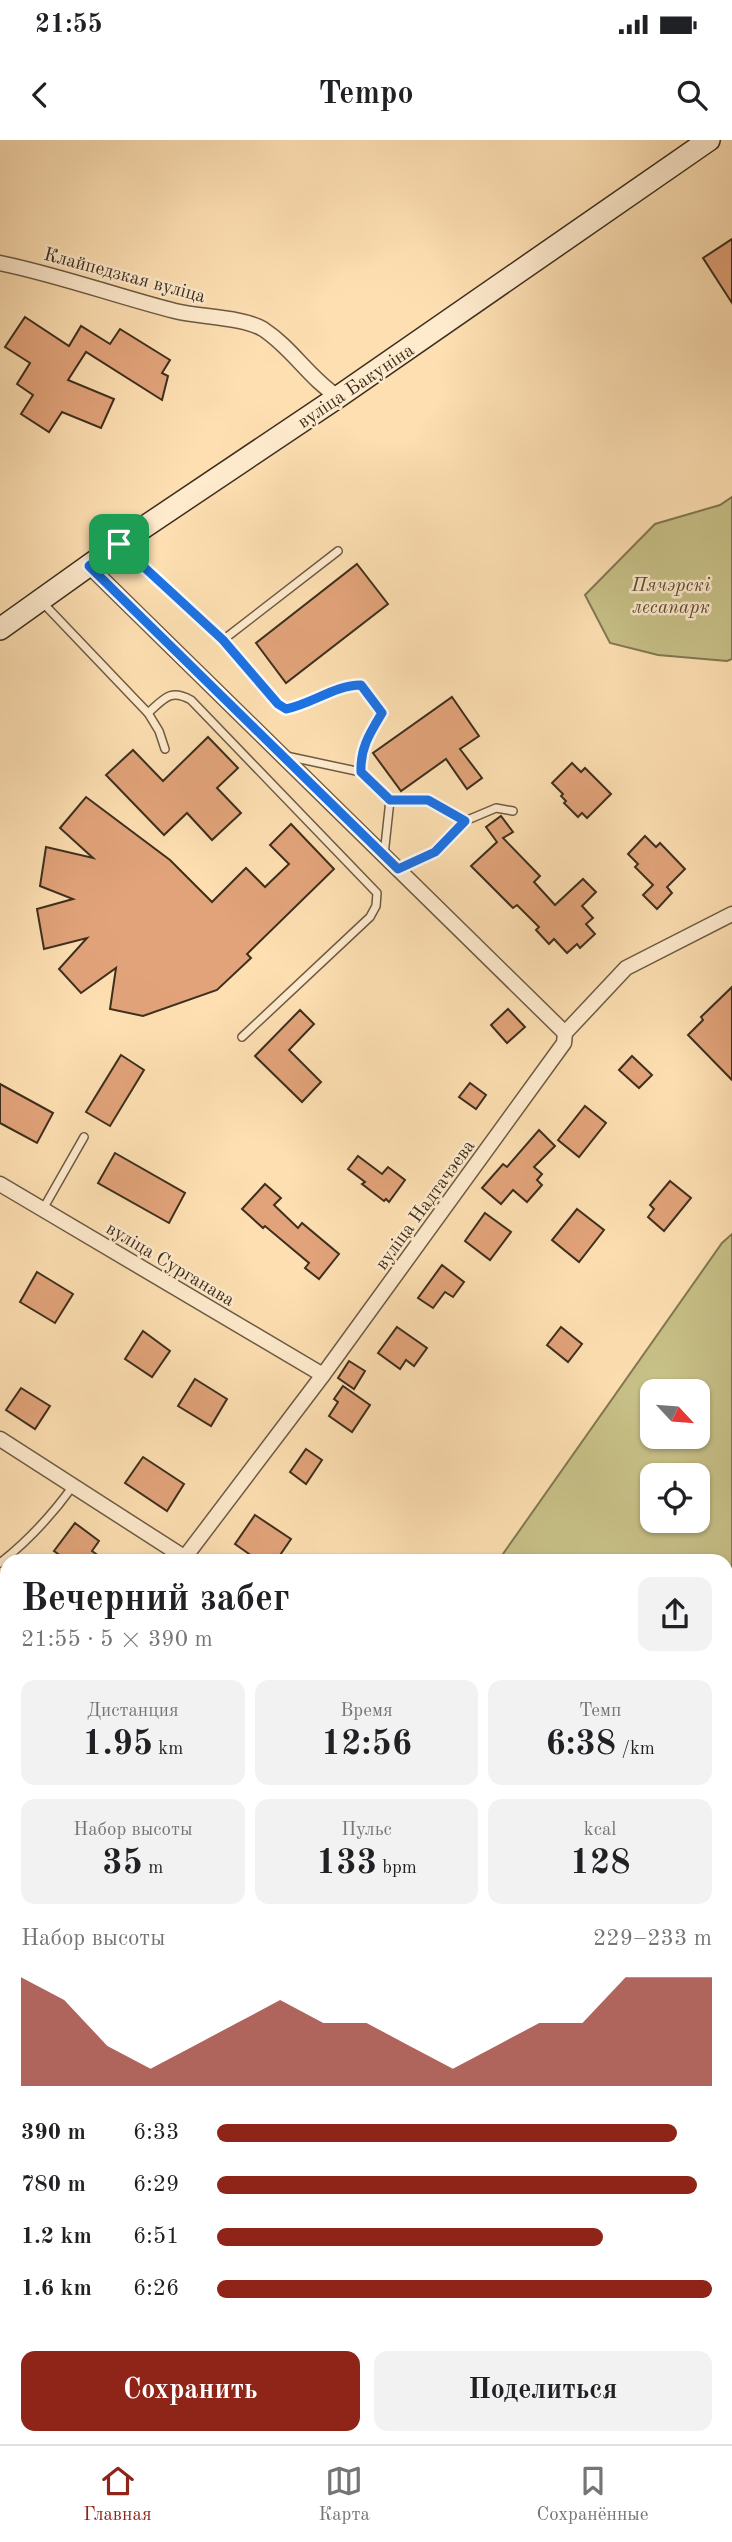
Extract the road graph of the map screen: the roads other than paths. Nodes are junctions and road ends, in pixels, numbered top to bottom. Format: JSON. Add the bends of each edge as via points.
{"nodes":[{"id":1,"x":709,"y":140,"type":"edge"},
{"id":2,"x":0,"y":263,"type":"edge"},
{"id":3,"x":338,"y":397,"type":"junction"},
{"id":4,"x":119,"y":544,"type":"junction"},
{"id":5,"x":338,"y":551,"type":"dead end"},
{"id":6,"x":89,"y":566,"type":"junction"},
{"id":7,"x":40,"y":601,"type":"junction"},
{"id":8,"x":0,"y":629,"type":"edge"},
{"id":9,"x":223,"y":640,"type":"junction"},
{"id":10,"x":148,"y":713,"type":"junction"},
{"id":11,"x":165,"y":749,"type":"dead end"},
{"id":12,"x":282,"y":756,"type":"junction"},
{"id":13,"x":361,"y":772,"type":"junction"},
{"id":14,"x":390,"y":800,"type":"junction"},
{"id":15,"x":513,"y":811,"type":"dead end"},
{"id":16,"x":465,"y":821,"type":"junction"},
{"id":17,"x":384,"y":856,"type":"junction"},
{"id":18,"x":398,"y":869,"type":"junction"},
{"id":19,"x":732,"y":915,"type":"edge"},
{"id":20,"x":565,"y":1033,"type":"junction"},
{"id":21,"x":242,"y":1037,"type":"dead end"},
{"id":22,"x":84,"y":1138,"type":"dead end"},
{"id":23,"x":0,"y":1184,"type":"edge"},
{"id":24,"x":43,"y":1209,"type":"junction"},
{"id":25,"x":323,"y":1375,"type":"junction"},
{"id":26,"x":0,"y":1439,"type":"edge"},
{"id":27,"x":74,"y":1485,"type":"junction"},
{"id":28,"x":12,"y":1554,"type":"edge"},
{"id":29,"x":177,"y":1554,"type":"edge"},
{"id":30,"x":190,"y":1554,"type":"edge"}],
"edges":[{"from":1,"to":3,"type":"street","name":"вуліца Бакуніна"},
{"from":2,"to":3,"type":"street","name":"Клайпедзкая вуліца","via":[[177,312],[262,328],[318,384]]},
{"from":3,"to":4,"type":"street","name":"вуліца Бакуніна"},
{"from":4,"to":6,"type":"street","name":"вуліца Бакуніна"},
{"from":4,"to":9,"type":"lane"},
{"from":5,"to":9,"type":"lane"},
{"from":6,"to":7,"type":"street","name":"вуліца Бакуніна"},
{"from":6,"to":12,"type":"street"},
{"from":7,"to":8,"type":"street","name":"вуліца Бакуніна"},
{"from":7,"to":10,"type":"lane"},
{"from":9,"to":13,"type":"lane","via":[[286,709],[361,685],[382,713],[366,740]]},
{"from":10,"to":11,"type":"lane"},
{"from":10,"to":21,"type":"lane","via":[[169,695],[191,700],[377,893],[370,917]]},
{"from":12,"to":13,"type":"lane"},
{"from":12,"to":17,"type":"street"},
{"from":13,"to":14,"type":"lane"},
{"from":14,"to":16,"type":"lane","via":[[428,800]]},
{"from":14,"to":17,"type":"lane"},
{"from":15,"to":16,"type":"lane","via":[[496,808]]},
{"from":16,"to":18,"type":"lane","via":[[435,852]]},
{"from":17,"to":18,"type":"street"},
{"from":18,"to":20,"type":"street"},
{"from":19,"to":20,"type":"street","name":"вуліца Надтачэева","via":[[626,968]]},
{"from":20,"to":25,"type":"street","name":"вуліца Надтачэева","via":[[564,1043]]},
{"from":22,"to":24,"type":"lane"},
{"from":23,"to":24,"type":"street","name":"вуліца Сурганава"},
{"from":24,"to":25,"type":"street","name":"вуліца Сурганава"},
{"from":25,"to":30,"type":"street","name":"вуліца Надтачэева"},
{"from":26,"to":27,"type":"street"},
{"from":27,"to":28,"type":"lane"},
{"from":27,"to":29,"type":"street"}]}
